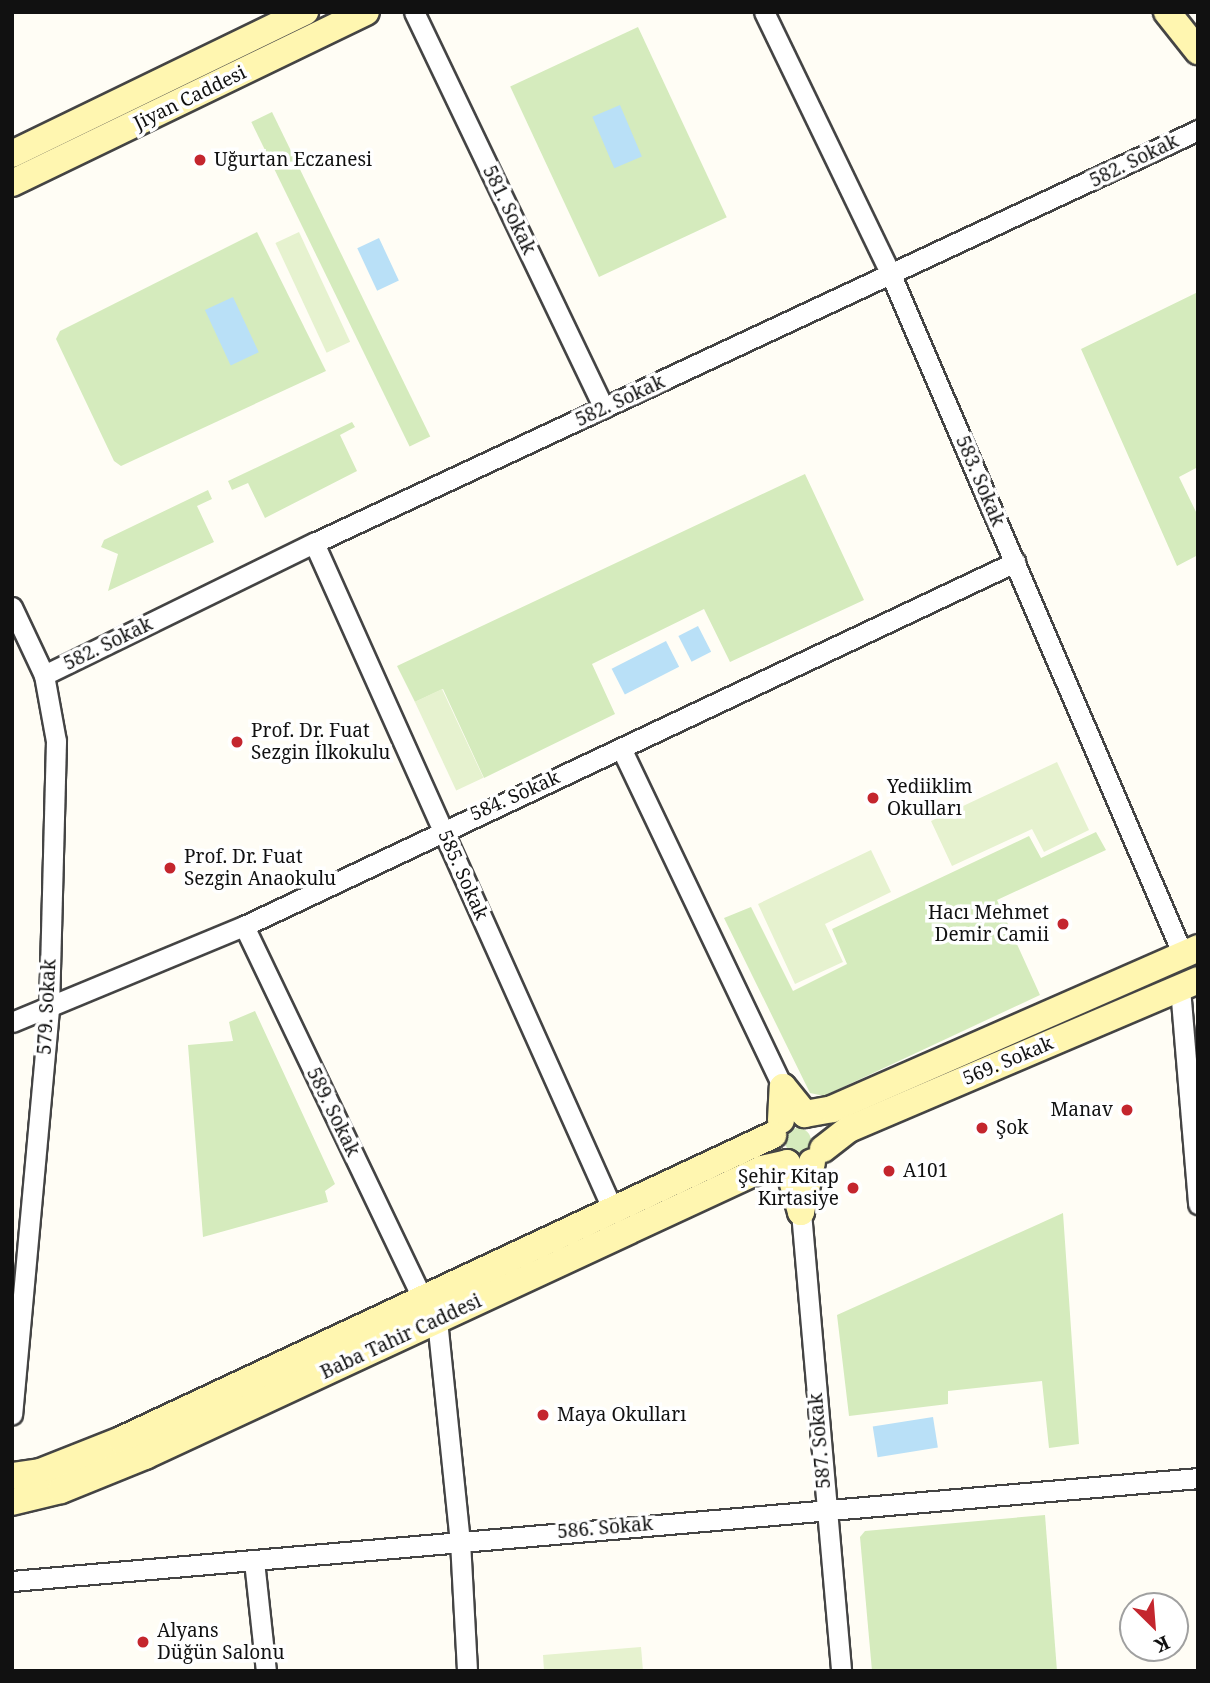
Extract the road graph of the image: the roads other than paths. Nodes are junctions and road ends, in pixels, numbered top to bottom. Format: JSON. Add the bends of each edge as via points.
{"nodes":[{"id":1,"x":305,"y":12,"type":"edge"},
{"id":2,"x":366,"y":12,"type":"edge"},
{"id":3,"x":414,"y":12,"type":"edge"},
{"id":4,"x":764,"y":12,"type":"edge"},
{"id":5,"x":1167,"y":12,"type":"edge"},
{"id":6,"x":1198,"y":51,"type":"edge"},
{"id":7,"x":1198,"y":130,"type":"edge"},
{"id":8,"x":12,"y":154,"type":"edge"},
{"id":9,"x":12,"y":183,"type":"edge"},
{"id":10,"x":891,"y":275,"type":"junction"},
{"id":11,"x":604,"y":408,"type":"junction"},
{"id":12,"x":314,"y":543,"type":"junction"},
{"id":13,"x":1015,"y":562,"type":"junction"},
{"id":14,"x":12,"y":607,"type":"edge"},
{"id":15,"x":44,"y":675,"type":"junction"},
{"id":16,"x":621,"y":748,"type":"junction"},
{"id":17,"x":443,"y":829,"type":"junction"},
{"id":18,"x":244,"y":926,"type":"junction"},
{"id":19,"x":1190,"y":951,"type":"edge"},
{"id":20,"x":1189,"y":984,"type":"edge"},
{"id":21,"x":49,"y":1009,"type":"junction"},
{"id":22,"x":12,"y":1022,"type":"edge"},
{"id":23,"x":783,"y":1087,"type":"joint"},
{"id":24,"x":786,"y":1123,"type":"junction"},
{"id":25,"x":808,"y":1158,"type":"junction"},
{"id":26,"x":1198,"y":1203,"type":"edge"},
{"id":27,"x":612,"y":1208,"type":"junction"},
{"id":28,"x":801,"y":1212,"type":"joint"},
{"id":29,"x":422,"y":1298,"type":"junction"},
{"id":30,"x":437,"y":1320,"type":"junction"},
{"id":31,"x":12,"y":1414,"type":"edge"},
{"id":32,"x":12,"y":1476,"type":"edge"},
{"id":33,"x":1198,"y":1478,"type":"edge"},
{"id":34,"x":12,"y":1502,"type":"edge"},
{"id":35,"x":826,"y":1508,"type":"junction"},
{"id":36,"x":460,"y":1541,"type":"junction"},
{"id":37,"x":254,"y":1561,"type":"junction"},
{"id":38,"x":12,"y":1581,"type":"edge"},
{"id":39,"x":266,"y":1671,"type":"edge"},
{"id":40,"x":467,"y":1671,"type":"edge"},
{"id":41,"x":841,"y":1671,"type":"edge"}],
"edges":[{"from":1,"to":8,"type":"street","name":"Jiyan Caddesi"},
{"from":2,"to":9,"type":"street","name":"Jiyan Caddesi"},
{"from":3,"to":11,"type":"street","name":"581. Sokak"},
{"from":4,"to":10,"type":"street","name":"583. Sokak"},
{"from":5,"to":6,"type":"street"},
{"from":7,"to":10,"type":"street","name":"582. Sokak"},
{"from":10,"to":11,"type":"street","name":"582. Sokak"},
{"from":10,"to":13,"type":"street","name":"583. Sokak"},
{"from":11,"to":12,"type":"street","name":"582. Sokak"},
{"from":12,"to":15,"type":"street","name":"582. Sokak"},
{"from":12,"to":17,"type":"street","name":"585. Sokak"},
{"from":13,"to":16,"type":"street","name":"584. Sokak"},
{"from":13,"to":19,"type":"street","name":"583. Sokak"},
{"from":14,"to":15,"type":"street","name":"579. Sokak"},
{"from":15,"to":21,"type":"street","name":"579. Sokak","via":[[56,741]]},
{"from":16,"to":17,"type":"street","name":"584. Sokak"},
{"from":16,"to":23,"type":"street"},
{"from":17,"to":18,"type":"street","name":"584. Sokak"},
{"from":17,"to":27,"type":"street","name":"585. Sokak"},
{"from":18,"to":21,"type":"street","name":"584. Sokak"},
{"from":18,"to":29,"type":"street","name":"589. Sokak"},
{"from":19,"to":24,"type":"street","name":"Baba Tahir Caddesi","via":[[832,1110]]},
{"from":20,"to":25,"type":"street","name":"569. Sokak","via":[[849,1129]]},
{"from":20,"to":26,"type":"street"},
{"from":21,"to":22,"type":"street","name":"584. Sokak"},
{"from":21,"to":31,"type":"street","name":"579. Sokak"},
{"from":23,"to":24,"type":"street"},
{"from":24,"to":25,"type":"street","via":[[775,1151]]},
{"from":24,"to":25,"type":"street","via":[[820,1124]]},
{"from":24,"to":27,"type":"street","name":"Baba Tahir Caddesi"},
{"from":25,"to":28,"type":"street"},
{"from":25,"to":30,"type":"street","name":"Baba Tahir Caddesi","via":[[762,1169]]},
{"from":27,"to":29,"type":"street","name":"Baba Tahir Caddesi"},
{"from":28,"to":35,"type":"street","name":"587. Sokak"},
{"from":29,"to":32,"type":"street","name":"Baba Tahir Caddesi","via":[[121,1440],[40,1472]]},
{"from":30,"to":34,"type":"street","name":"Baba Tahir Caddesi","via":[[145,1456],[61,1490]]},
{"from":30,"to":36,"type":"street"},
{"from":33,"to":35,"type":"street","name":"586. Sokak"},
{"from":35,"to":36,"type":"street","name":"586. Sokak"},
{"from":35,"to":41,"type":"street","name":"587. Sokak"},
{"from":36,"to":37,"type":"street","name":"586. Sokak"},
{"from":36,"to":40,"type":"street"},
{"from":37,"to":38,"type":"street","name":"586. Sokak"},
{"from":37,"to":39,"type":"street"}]}
